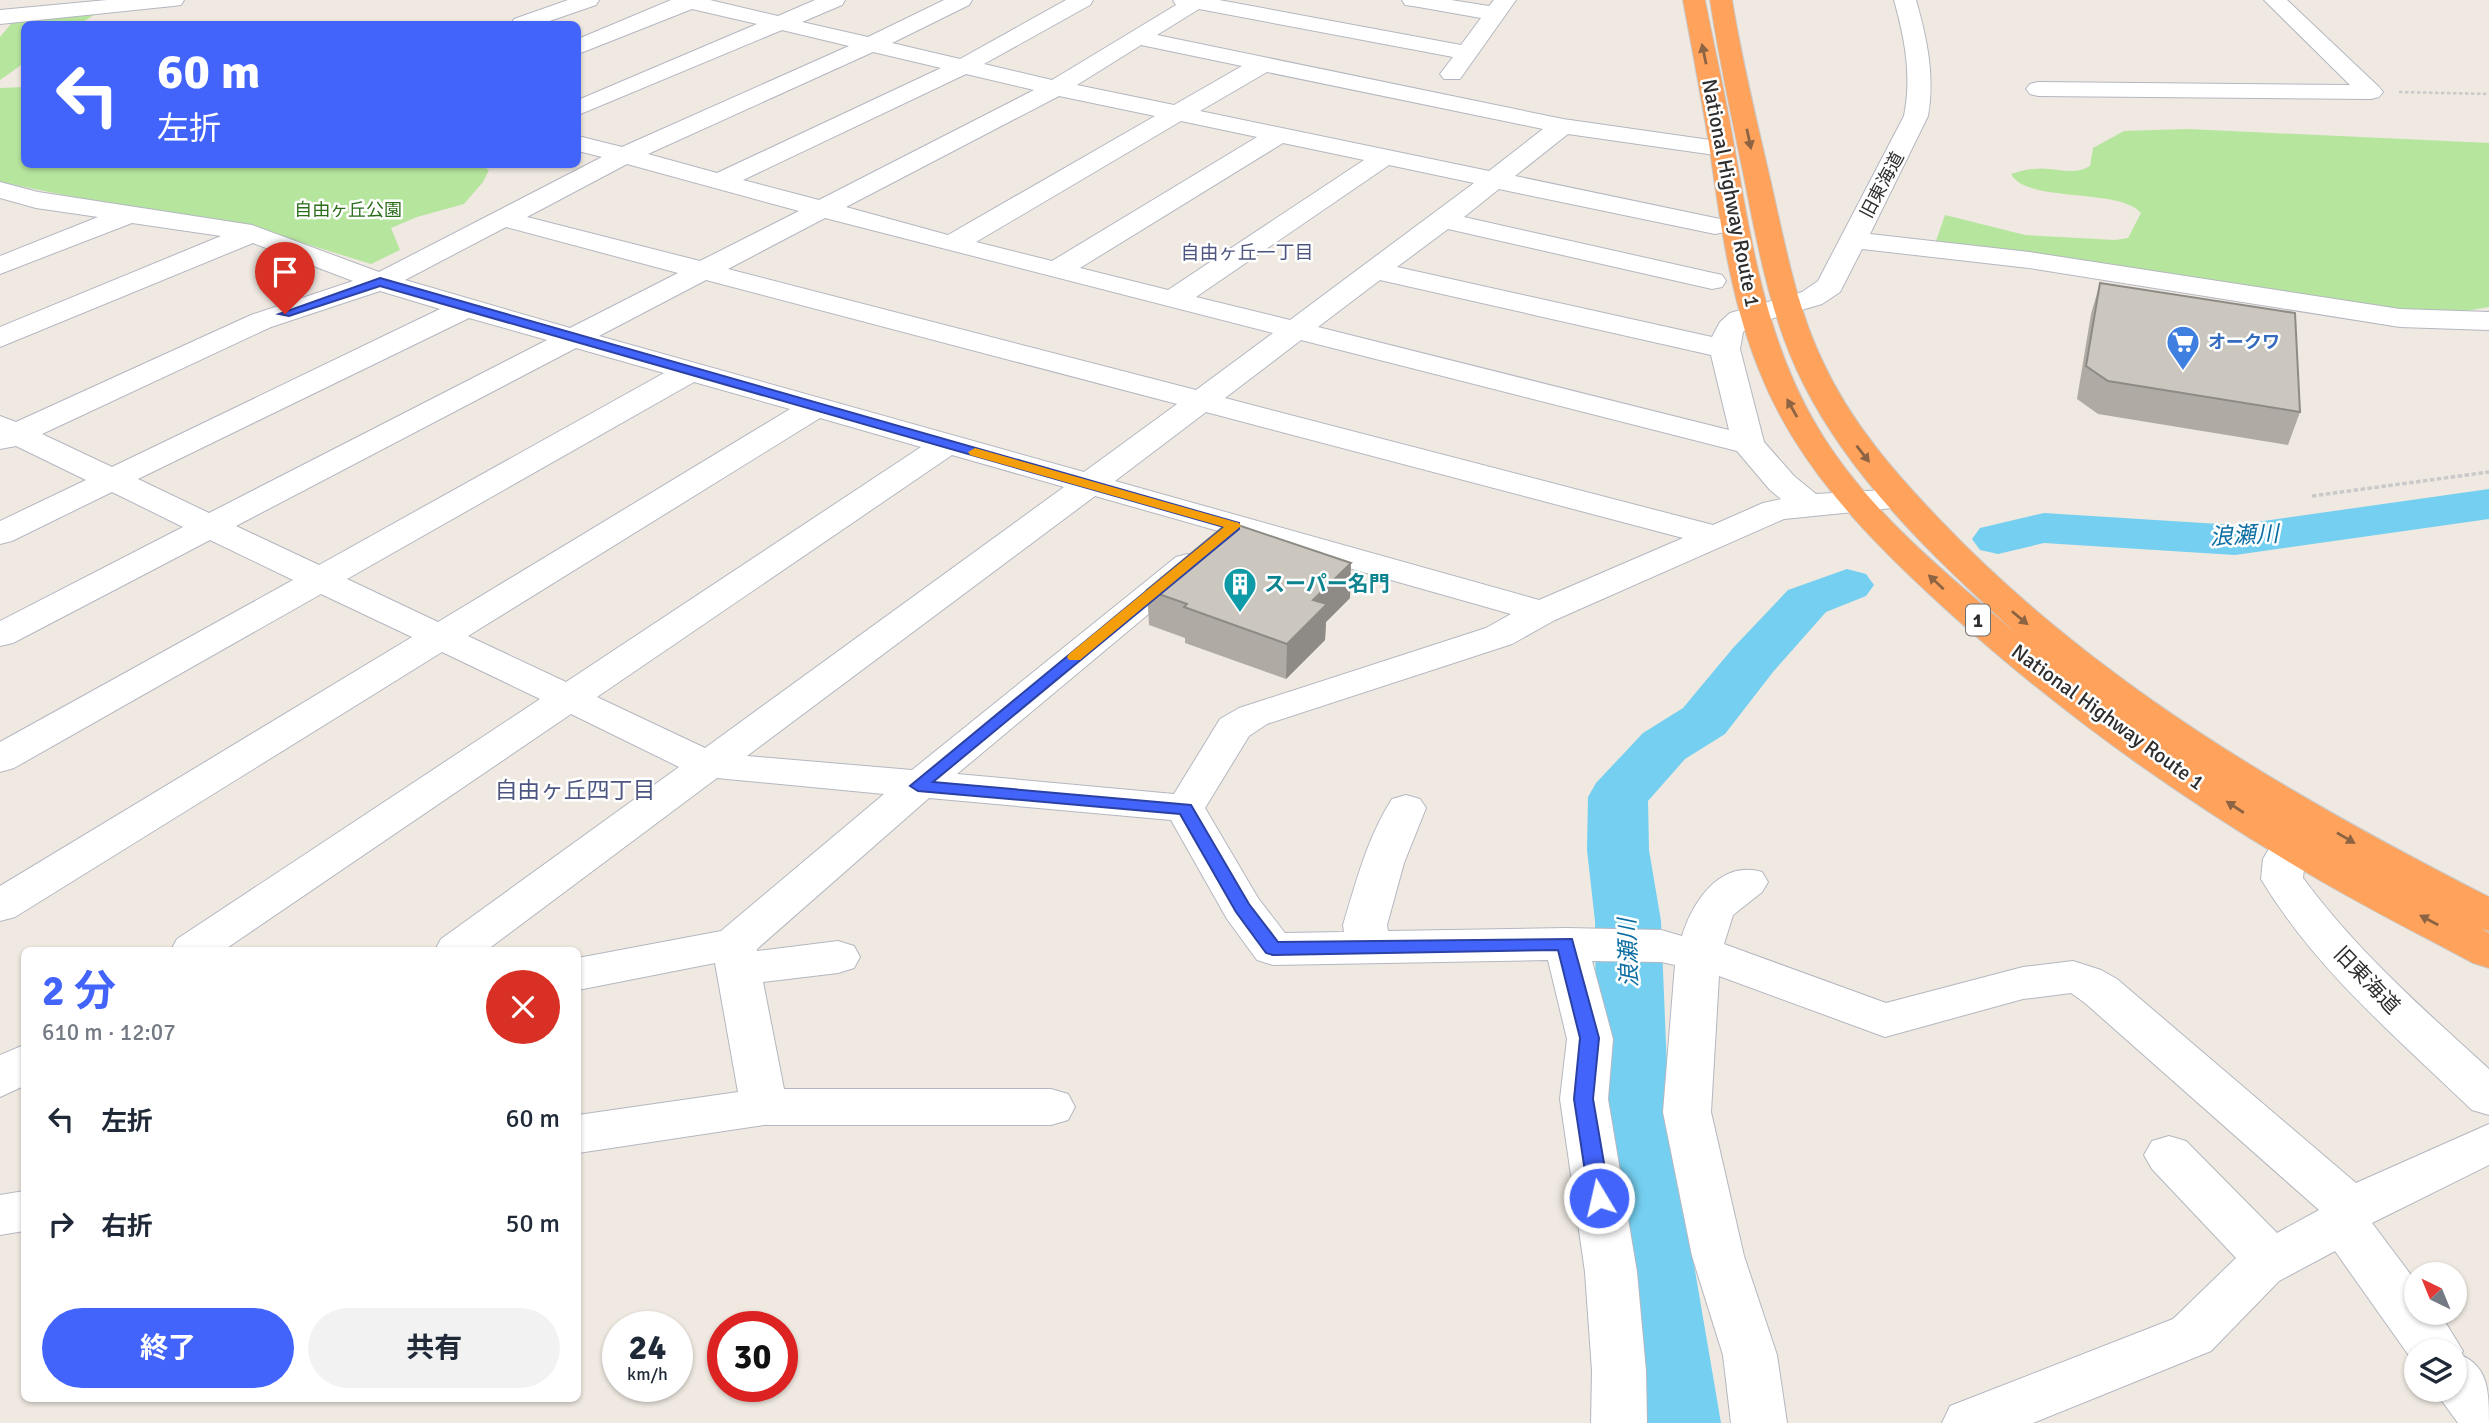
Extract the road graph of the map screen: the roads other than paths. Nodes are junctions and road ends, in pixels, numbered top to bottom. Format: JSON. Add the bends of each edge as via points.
{"nodes":[{"id":1,"x":173,"y":0,"type":"edge"},
{"id":2,"x":588,"y":0,"type":"edge"},
{"id":3,"x":834,"y":0,"type":"edge"},
{"id":4,"x":961,"y":0,"type":"edge"},
{"id":5,"x":1082,"y":0,"type":"edge"},
{"id":6,"x":1413,"y":0,"type":"edge"},
{"id":7,"x":1694,"y":0,"type":"edge"},
{"id":8,"x":1721,"y":0,"type":"edge"},
{"id":9,"x":1905,"y":0,"type":"edge"},
{"id":10,"x":2275,"y":0,"type":"edge"},
{"id":11,"x":166,"y":1,"type":"edge"},
{"id":12,"x":689,"y":1,"type":"edge"},
{"id":13,"x":1192,"y":1,"type":"edge"},
{"id":14,"x":1500,"y":7,"type":"edge"},
{"id":15,"x":0,"y":17,"type":"edge"},
{"id":16,"x":136,"y":21,"type":"edge"},
{"id":17,"x":530,"y":21,"type":"edge"},
{"id":18,"x":779,"y":23,"type":"junction"},
{"id":19,"x":1138,"y":38,"type":"junction"},
{"id":20,"x":870,"y":45,"type":"junction"},
{"id":21,"x":581,"y":46,"type":"edge"},
{"id":22,"x":1468,"y":53,"type":"junction"},
{"id":23,"x":1263,"y":64,"type":"junction"},
{"id":24,"x":962,"y":66,"type":"junction"},
{"id":25,"x":1056,"y":88,"type":"junction"},
{"id":26,"x":2038,"y":89,"type":"dead end"},
{"id":27,"x":1435,"y":99,"type":"junction"},
{"id":28,"x":581,"y":107,"type":"edge"},
{"id":29,"x":1174,"y":113,"type":"junction"},
{"id":30,"x":1563,"y":127,"type":"junction"},
{"id":31,"x":1278,"y":135,"type":"junction"},
{"id":32,"x":581,"y":144,"type":"edge"},
{"id":33,"x":625,"y":155,"type":"junction"},
{"id":34,"x":1385,"y":158,"type":"junction"},
{"id":35,"x":1723,"y":159,"type":"junction"},
{"id":36,"x":720,"y":181,"type":"junction"},
{"id":37,"x":1494,"y":181,"type":"junction"},
{"id":38,"x":0,"y":190,"type":"edge"},
{"id":39,"x":823,"y":209,"type":"junction"},
{"id":40,"x":502,"y":218,"type":"junction"},
{"id":41,"x":116,"y":220,"type":"junction"},
{"id":42,"x":1443,"y":220,"type":"junction"},
{"id":43,"x":1715,"y":226,"type":"junction"},
{"id":44,"x":252,"y":233,"type":"junction"},
{"id":45,"x":1854,"y":240,"type":"junction"},
{"id":46,"x":952,"y":244,"type":"junction"},
{"id":47,"x":219,"y":247,"type":"junction"},
{"id":48,"x":0,"y":266,"type":"edge"},
{"id":49,"x":1057,"y":270,"type":"junction"},
{"id":50,"x":1376,"y":271,"type":"junction"},
{"id":51,"x":703,"y":272,"type":"junction"},
{"id":52,"x":1712,"y":281,"type":"junction"},
{"id":53,"x":380,"y":282,"type":"junction"},
{"id":54,"x":1172,"y":300,"type":"junction"},
{"id":55,"x":466,"y":308,"type":"junction"},
{"id":56,"x":2489,"y":321,"type":"edge"},
{"id":57,"x":1748,"y":326,"type":"junction"},
{"id":58,"x":1295,"y":331,"type":"junction"},
{"id":59,"x":0,"y":338,"type":"edge"},
{"id":60,"x":575,"y":338,"type":"junction"},
{"id":61,"x":691,"y":371,"type":"junction"},
{"id":62,"x":1200,"y":401,"type":"junction"},
{"id":63,"x":814,"y":408,"type":"junction"},
{"id":64,"x":5,"y":433,"type":"edge"},
{"id":65,"x":947,"y":444,"type":"junction"},
{"id":66,"x":1748,"y":444,"type":"junction"},
{"id":67,"x":113,"y":480,"type":"junction"},
{"id":68,"x":1090,"y":484,"type":"junction"},
{"id":69,"x":1901,"y":499,"type":"junction"},
{"id":70,"x":1856,"y":502,"type":"junction"},
{"id":71,"x":1809,"y":504,"type":"junction"},
{"id":72,"x":1234,"y":526,"type":"junction"},
{"id":73,"x":208,"y":527,"type":"junction"},
{"id":74,"x":0,"y":534,"type":"edge"},
{"id":75,"x":1717,"y":536,"type":"junction"},
{"id":76,"x":321,"y":579,"type":"junction"},
{"id":77,"x":1542,"y":612,"type":"junction"},
{"id":78,"x":0,"y":635,"type":"edge"},
{"id":79,"x":438,"y":637,"type":"junction"},
{"id":80,"x":570,"y":699,"type":"junction"},
{"id":81,"x":0,"y":759,"type":"edge"},
{"id":82,"x":708,"y":765,"type":"junction"},
{"id":83,"x":918,"y":786,"type":"junction"},
{"id":84,"x":1185,"y":808,"type":"junction"},
{"id":85,"x":1406,"y":808,"type":"dead end"},
{"id":86,"x":2292,"y":845,"type":"junction"},
{"id":87,"x":1747,"y":882,"type":"dead end"},
{"id":88,"x":0,"y":906,"type":"edge"},
{"id":89,"x":2489,"y":916,"type":"edge"},
{"id":90,"x":1573,"y":945,"type":"junction"},
{"id":91,"x":198,"y":947,"type":"edge"},
{"id":92,"x":461,"y":947,"type":"edge"},
{"id":93,"x":1369,"y":947,"type":"junction"},
{"id":94,"x":1686,"y":951,"type":"junction"},
{"id":95,"x":2489,"y":952,"type":"edge"},
{"id":96,"x":736,"y":956,"type":"junction"},
{"id":97,"x":838,"y":957,"type":"dead end"},
{"id":98,"x":581,"y":974,"type":"edge"},
{"id":99,"x":21,"y":1065,"type":"edge"},
{"id":100,"x":0,"y":1079,"type":"edge"},
{"id":101,"x":2489,"y":1097,"type":"edge"},
{"id":102,"x":764,"y":1107,"type":"junction"},
{"id":103,"x":1051,"y":1107,"type":"dead end"},
{"id":104,"x":581,"y":1134,"type":"edge"},
{"id":105,"x":2489,"y":1143,"type":"edge"},
{"id":106,"x":2169,"y":1155,"type":"dead end"},
{"id":107,"x":21,"y":1212,"type":"edge"},
{"id":108,"x":0,"y":1215,"type":"edge"},
{"id":109,"x":2348,"y":1216,"type":"junction"},
{"id":110,"x":2270,"y":1260,"type":"junction"},
{"id":111,"x":2428,"y":1339,"type":"edge"},
{"id":112,"x":2467,"y":1393,"type":"edge"},
{"id":113,"x":2489,"y":1421,"type":"edge"},
{"id":114,"x":1619,"y":1423,"type":"edge"},
{"id":115,"x":1759,"y":1423,"type":"edge"},
{"id":116,"x":1970,"y":1423,"type":"edge"}],
"edges":[{"from":1,"to":11,"type":"street"},
{"from":2,"to":17,"type":"street"},
{"from":3,"to":18,"type":"street"},
{"from":4,"to":20,"type":"street"},
{"from":5,"to":24,"type":"street"},
{"from":6,"to":14,"type":"street"},
{"from":35,"to":7,"type":"highway","name":"National Highway Route 1","number":"1","one_way":true},
{"from":8,"to":57,"type":"highway","name":"National Highway Route 1","number":"1","one_way":true,"via":[[1774,263]]},
{"from":9,"to":45,"type":"street","name":"旧東海道","via":[[1919,50],[1919,110],[1909,138]]},
{"from":10,"to":26,"type":"street","via":[[2371,92]]},
{"from":11,"to":15,"type":"street"},
{"from":11,"to":16,"type":"street"},
{"from":12,"to":18,"type":"street"},
{"from":12,"to":21,"type":"street"},
{"from":13,"to":19,"type":"street"},
{"from":13,"to":22,"type":"street"},
{"from":14,"to":22,"type":"street"},
{"from":18,"to":20,"type":"street"},
{"from":18,"to":28,"type":"street"},
{"from":19,"to":23,"type":"street"},
{"from":19,"to":25,"type":"street"},
{"from":20,"to":24,"type":"street"},
{"from":20,"to":33,"type":"street"},
{"from":22,"to":27,"type":"street"},
{"from":23,"to":27,"type":"street"},
{"from":23,"to":29,"type":"street"},
{"from":24,"to":25,"type":"street"},
{"from":24,"to":36,"type":"street"},
{"from":25,"to":29,"type":"street"},
{"from":25,"to":39,"type":"street"},
{"from":27,"to":30,"type":"street"},
{"from":29,"to":31,"type":"street"},
{"from":29,"to":46,"type":"street"},
{"from":30,"to":35,"type":"street"},
{"from":30,"to":37,"type":"street"},
{"from":31,"to":34,"type":"street"},
{"from":31,"to":49,"type":"street"},
{"from":32,"to":33,"type":"street"},
{"from":33,"to":36,"type":"street"},
{"from":33,"to":40,"type":"street"},
{"from":34,"to":37,"type":"street"},
{"from":34,"to":54,"type":"street"},
{"from":35,"to":43,"type":"street"},
{"from":35,"to":57,"type":"highway","name":"National Highway Route 1","number":"1"},
{"from":36,"to":39,"type":"street"},
{"from":37,"to":42,"type":"street"},
{"from":37,"to":43,"type":"street"},
{"from":38,"to":41,"type":"street"},
{"from":39,"to":46,"type":"street"},
{"from":39,"to":51,"type":"street"},
{"from":40,"to":51,"type":"street"},
{"from":40,"to":53,"type":"street"},
{"from":41,"to":44,"type":"street"},
{"from":41,"to":47,"type":"street"},
{"from":41,"to":48,"type":"street"},
{"from":42,"to":50,"type":"street"},
{"from":42,"to":52,"type":"street"},
{"from":43,"to":52,"type":"street"},
{"from":44,"to":47,"type":"street"},
{"from":44,"to":53,"type":"street"},
{"from":45,"to":56,"type":"street","via":[[2029,260],[2400,318]]},
{"from":45,"to":57,"type":"street","name":"旧東海道","via":[[1830,286]]},
{"from":46,"to":49,"type":"street"},
{"from":47,"to":59,"type":"street"},
{"from":49,"to":54,"type":"street"},
{"from":50,"to":57,"type":"street"},
{"from":50,"to":58,"type":"street"},
{"from":51,"to":60,"type":"street"},
{"from":51,"to":62,"type":"street"},
{"from":52,"to":57,"type":"street","via":[[1715,305]]},
{"from":53,"to":55,"type":"street"},
{"from":53,"to":64,"type":"street","via":[[261,321]]},
{"from":54,"to":58,"type":"street"},
{"from":55,"to":60,"type":"street"},
{"from":55,"to":67,"type":"street"},
{"from":57,"to":66,"type":"street"},
{"from":57,"to":69,"type":"highway","name":"National Highway Route 1","number":"1","one_way":true,"via":[[1819,384],[1858,450]]},
{"from":70,"to":57,"type":"highway","name":"National Highway Route 1","number":"1","one_way":true,"via":[[1789,405]]},
{"from":58,"to":62,"type":"street"},
{"from":58,"to":66,"type":"street"},
{"from":60,"to":61,"type":"street"},
{"from":60,"to":73,"type":"street"},
{"from":61,"to":63,"type":"street"},
{"from":61,"to":76,"type":"street"},
{"from":62,"to":68,"type":"street"},
{"from":62,"to":75,"type":"street"},
{"from":63,"to":65,"type":"street"},
{"from":63,"to":79,"type":"street"},
{"from":64,"to":67,"type":"street"},
{"from":65,"to":68,"type":"street"},
{"from":65,"to":80,"type":"street"},
{"from":66,"to":71,"type":"street","via":[[1782,483]]},
{"from":67,"to":73,"type":"street"},
{"from":67,"to":74,"type":"street"},
{"from":68,"to":72,"type":"street"},
{"from":68,"to":82,"type":"street"},
{"from":69,"to":70,"type":"street"},
{"from":69,"to":89,"type":"highway","name":"National Highway Route 1","number":"1","one_way":true,"via":[[1968,572],[2078,666],[2180,738],[2287,804]]},
{"from":70,"to":71,"type":"street"},
{"from":86,"to":70,"type":"highway","name":"National Highway Route 1","number":"1","one_way":true,"via":[[2043,675],[1962,607]]},
{"from":71,"to":75,"type":"street","via":[[1774,510]]},
{"from":72,"to":77,"type":"street"},
{"from":72,"to":83,"type":"street"},
{"from":73,"to":76,"type":"street"},
{"from":73,"to":78,"type":"street"},
{"from":75,"to":77,"type":"street"},
{"from":76,"to":79,"type":"street"},
{"from":76,"to":81,"type":"street"},
{"from":77,"to":84,"type":"street","via":[[1499,636],[1253,716],[1234,728]]},
{"from":79,"to":80,"type":"street"},
{"from":79,"to":88,"type":"street"},
{"from":80,"to":82,"type":"street"},
{"from":80,"to":91,"type":"street"},
{"from":82,"to":83,"type":"street"},
{"from":82,"to":92,"type":"street"},
{"from":83,"to":84,"type":"street"},
{"from":83,"to":96,"type":"street"},
{"from":84,"to":93,"type":"street","via":[[1242,908],[1273,949]]},
{"from":85,"to":93,"type":"street","via":[[1383,863],[1365,925]]},
{"from":95,"to":86,"type":"highway","name":"National Highway Route 1","number":"1","one_way":true},
{"from":86,"to":101,"type":"street","name":"旧東海道","via":[[2284,859],[2282,879],[2304,913]]},
{"from":87,"to":94,"type":"street","via":[[1715,906]]},
{"from":90,"to":93,"type":"street"},
{"from":90,"to":94,"type":"street"},
{"from":90,"to":114,"type":"street","via":[[1590,1038],[1584,1099],[1611,1272]]},
{"from":94,"to":109,"type":"street","via":[[1885,1020],[2023,983],[2073,977],[2085,981]]},
{"from":94,"to":115,"type":"street","via":[[1691,1139],[1718,1256],[1750,1355]]},
{"from":96,"to":97,"type":"street"},
{"from":96,"to":98,"type":"street"},
{"from":96,"to":102,"type":"street"},
{"from":99,"to":100,"type":"street"},
{"from":102,"to":103,"type":"street"},
{"from":102,"to":104,"type":"street"},
{"from":105,"to":109,"type":"street","via":[[2356,1206]]},
{"from":106,"to":110,"type":"street"},
{"from":107,"to":108,"type":"street"},
{"from":109,"to":110,"type":"street"},
{"from":109,"to":111,"type":"street"},
{"from":110,"to":116,"type":"street","via":[[2192,1335]]},
{"from":112,"to":113,"type":"street"}]}
